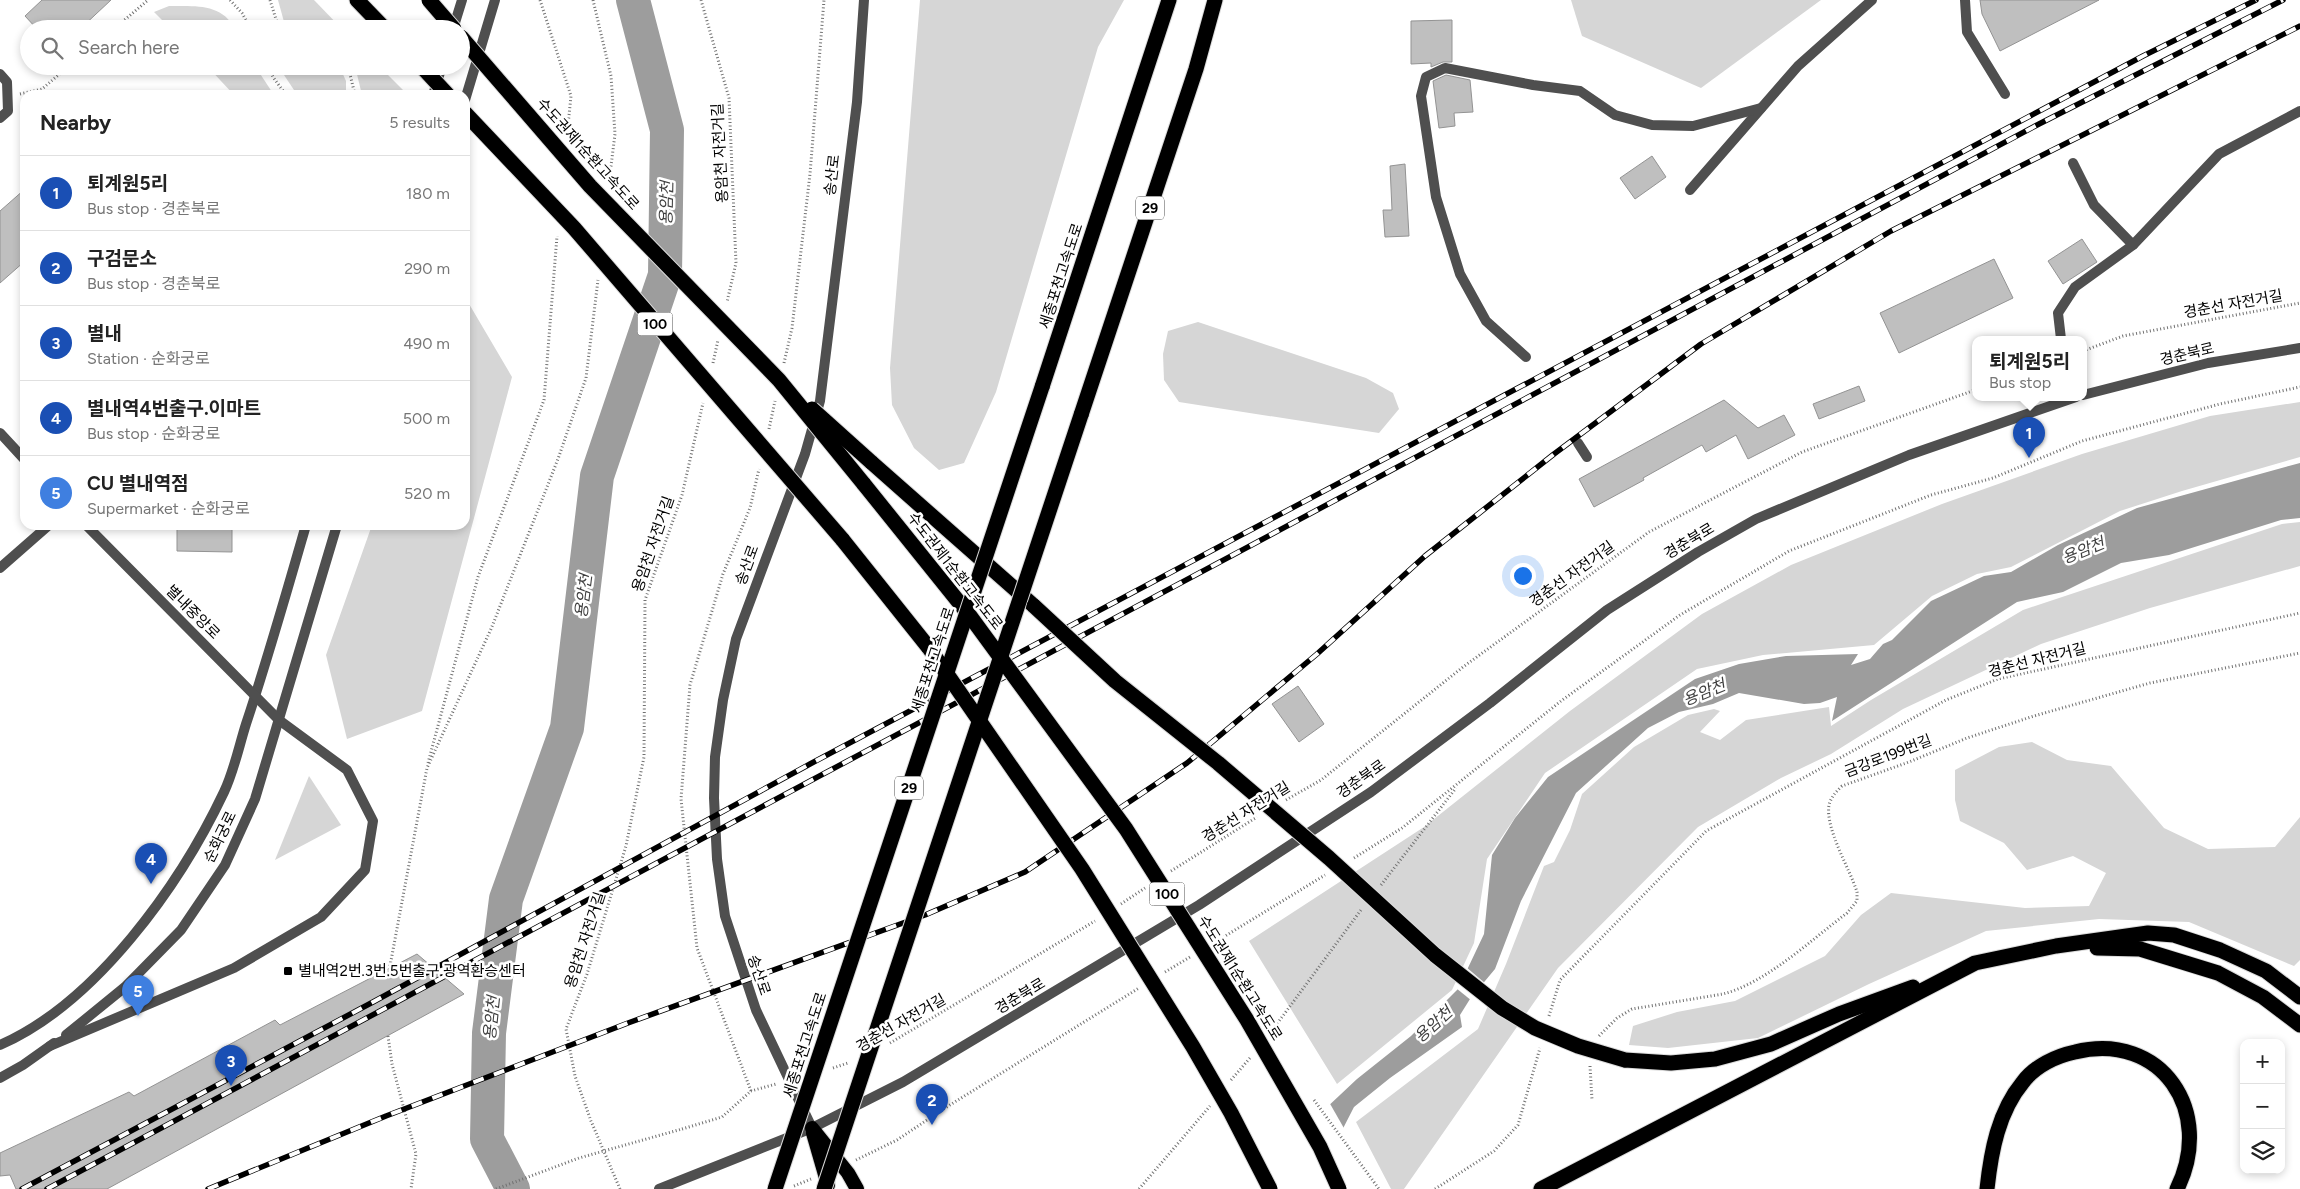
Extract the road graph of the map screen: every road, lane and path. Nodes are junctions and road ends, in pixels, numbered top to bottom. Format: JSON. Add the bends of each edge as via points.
{"nodes":[{"id":1,"x":148,"y":0,"type":"edge"},
{"id":2,"x":230,"y":0,"type":"edge"},
{"id":3,"x":270,"y":0,"type":"edge"},
{"id":4,"x":357,"y":0,"type":"edge"},
{"id":5,"x":429,"y":0,"type":"edge"},
{"id":6,"x":462,"y":0,"type":"edge"},
{"id":7,"x":495,"y":0,"type":"edge"},
{"id":8,"x":540,"y":0,"type":"edge"},
{"id":9,"x":593,"y":0,"type":"edge"},
{"id":10,"x":701,"y":0,"type":"edge"},
{"id":11,"x":824,"y":0,"type":"edge"},
{"id":12,"x":864,"y":0,"type":"edge"},
{"id":13,"x":1169,"y":0,"type":"edge"},
{"id":14,"x":1215,"y":0,"type":"edge"},
{"id":15,"x":1872,"y":0,"type":"edge"},
{"id":16,"x":1965,"y":0,"type":"edge"},
{"id":17,"x":125,"y":20,"type":"edge"},
{"id":18,"x":246,"y":20,"type":"edge"},
{"id":19,"x":276,"y":20,"type":"edge"},
{"id":20,"x":376,"y":20,"type":"edge"},
{"id":21,"x":446,"y":20,"type":"edge"},
{"id":22,"x":456,"y":20,"type":"edge"},
{"id":23,"x":470,"y":48,"type":"edge"},
{"id":24,"x":0,"y":74,"type":"edge"},
{"id":25,"x":58,"y":75,"type":"edge"},
{"id":26,"x":272,"y":75,"type":"edge"},
{"id":27,"x":350,"y":75,"type":"edge"},
{"id":28,"x":429,"y":75,"type":"edge"},
{"id":29,"x":440,"y":75,"type":"edge"},
{"id":30,"x":38,"y":90,"type":"edge"},
{"id":31,"x":282,"y":90,"type":"edge"},
{"id":32,"x":354,"y":90,"type":"edge"},
{"id":33,"x":435,"y":90,"type":"edge"},
{"id":34,"x":443,"y":90,"type":"edge"},
{"id":35,"x":468,"y":90,"type":"edge"},
{"id":36,"x":20,"y":94,"type":"edge"},
{"id":37,"x":2005,"y":94,"type":"dead end"},
{"id":38,"x":8,"y":97,"type":"junction"},
{"id":39,"x":1761,"y":108,"type":"junction"},
{"id":40,"x":2300,"y":111,"type":"edge"},
{"id":41,"x":0,"y":118,"type":"edge"},
{"id":42,"x":470,"y":118,"type":"edge"},
{"id":43,"x":566,"y":144,"type":"dead end"},
{"id":44,"x":2073,"y":163,"type":"dead end"},
{"id":45,"x":609,"y":183,"type":"dead end"},
{"id":46,"x":1690,"y":190,"type":"dead end"},
{"id":47,"x":558,"y":230,"type":"dead end"},
{"id":48,"x":2133,"y":245,"type":"junction"},
{"id":49,"x":599,"y":271,"type":"dead end"},
{"id":50,"x":2300,"y":303,"type":"edge"},
{"id":51,"x":724,"y":312,"type":"dead end"},
{"id":52,"x":720,"y":331,"type":"dead end"},
{"id":53,"x":2061,"y":336,"type":"edge"},
{"id":54,"x":2300,"y":348,"type":"edge"},
{"id":55,"x":2087,"y":350,"type":"edge"},
{"id":56,"x":1526,"y":357,"type":"dead end"},
{"id":57,"x":711,"y":370,"type":"dead end"},
{"id":58,"x":780,"y":380,"type":"junction"},
{"id":59,"x":2300,"y":387,"type":"edge"},
{"id":60,"x":1972,"y":391,"type":"edge"},
{"id":61,"x":2087,"y":394,"type":"edge"},
{"id":62,"x":704,"y":399,"type":"dead end"},
{"id":63,"x":2061,"y":401,"type":"edge"},
{"id":64,"x":768,"y":432,"type":"dead end"},
{"id":65,"x":0,"y":433,"type":"edge"},
{"id":66,"x":1578,"y":443,"type":"dead end"},
{"id":67,"x":20,"y":455,"type":"edge"},
{"id":68,"x":1587,"y":457,"type":"dead end"},
{"id":69,"x":761,"y":461,"type":"dead end"},
{"id":70,"x":43,"y":530,"type":"edge"},
{"id":71,"x":91,"y":530,"type":"edge"},
{"id":72,"x":305,"y":530,"type":"edge"},
{"id":73,"x":336,"y":530,"type":"edge"},
{"id":74,"x":0,"y":568,"type":"edge"},
{"id":75,"x":2300,"y":613,"type":"edge"},
{"id":76,"x":2300,"y":653,"type":"edge"},
{"id":77,"x":256,"y":696,"type":"junction"},
{"id":78,"x":279,"y":720,"type":"junction"},
{"id":79,"x":427,"y":768,"type":"junction"},
{"id":80,"x":1460,"y":783,"type":"junction"},
{"id":81,"x":1282,"y":802,"type":"dead end"},
{"id":82,"x":1258,"y":816,"type":"dead end"},
{"id":83,"x":1353,"y":858,"type":"dead end"},
{"id":84,"x":1329,"y":873,"type":"dead end"},
{"id":85,"x":1167,"y":874,"type":"dead end"},
{"id":86,"x":1150,"y":885,"type":"dead end"},
{"id":87,"x":1378,"y":889,"type":"dead end"},
{"id":88,"x":1366,"y":904,"type":"dead end"},
{"id":89,"x":1117,"y":906,"type":"dead end"},
{"id":90,"x":1101,"y":917,"type":"dead end"},
{"id":91,"x":1213,"y":943,"type":"dead end"},
{"id":92,"x":2056,"y":946,"type":"junction"},
{"id":93,"x":1196,"y":953,"type":"dead end"},
{"id":94,"x":1976,"y":963,"type":"junction"},
{"id":95,"x":390,"y":966,"type":"dead end"},
{"id":96,"x":1163,"y":973,"type":"dead end"},
{"id":97,"x":1146,"y":984,"type":"dead end"},
{"id":98,"x":2300,"y":997,"type":"edge"},
{"id":99,"x":1546,"y":1025,"type":"dead end"},
{"id":100,"x":2300,"y":1025,"type":"edge"},
{"id":101,"x":388,"y":1036,"type":"dead end"},
{"id":102,"x":1268,"y":1037,"type":"dead end"},
{"id":103,"x":1541,"y":1043,"type":"dead end"},
{"id":104,"x":889,"y":1044,"type":"dead end"},
{"id":105,"x":1597,"y":1044,"type":"dead end"},
{"id":106,"x":0,"y":1045,"type":"edge"},
{"id":107,"x":50,"y":1046,"type":"junction"},
{"id":108,"x":1255,"y":1051,"type":"dead end"},
{"id":109,"x":1592,"y":1061,"type":"dead end"},
{"id":110,"x":854,"y":1062,"type":"dead end"},
{"id":111,"x":826,"y":1070,"type":"dead end"},
{"id":112,"x":0,"y":1078,"type":"edge"},
{"id":113,"x":789,"y":1080,"type":"junction"},
{"id":114,"x":1230,"y":1081,"type":"dead end"},
{"id":115,"x":751,"y":1091,"type":"junction"},
{"id":116,"x":1310,"y":1095,"type":"dead end"},
{"id":117,"x":1592,"y":1100,"type":"dead end"},
{"id":118,"x":1212,"y":1103,"type":"dead end"},
{"id":119,"x":812,"y":1128,"type":"junction"},
{"id":120,"x":883,"y":1148,"type":"dead end"},
{"id":121,"x":411,"y":1189,"type":"edge"},
{"id":122,"x":496,"y":1189,"type":"edge"},
{"id":123,"x":620,"y":1189,"type":"edge"},
{"id":124,"x":659,"y":1189,"type":"edge"},
{"id":125,"x":776,"y":1189,"type":"edge"},
{"id":126,"x":824,"y":1189,"type":"edge"},
{"id":127,"x":829,"y":1189,"type":"edge"},
{"id":128,"x":857,"y":1189,"type":"edge"},
{"id":129,"x":1139,"y":1189,"type":"edge"},
{"id":130,"x":1270,"y":1189,"type":"edge"},
{"id":131,"x":1339,"y":1189,"type":"edge"},
{"id":132,"x":1379,"y":1189,"type":"edge"},
{"id":133,"x":1436,"y":1189,"type":"edge"},
{"id":134,"x":1541,"y":1189,"type":"edge"},
{"id":135,"x":1987,"y":1189,"type":"edge"},
{"id":136,"x":2177,"y":1189,"type":"edge"}],
"edges":[{"from":1,"to":17,"type":"path"},
{"from":2,"to":18,"type":"path"},
{"from":3,"to":19,"type":"path"},
{"from":4,"to":20,"type":"highway"},
{"from":5,"to":21,"type":"highway","bridge":true},
{"from":6,"to":22,"type":"street"},
{"from":7,"to":35,"type":"street"},
{"from":8,"to":43,"type":"path","via":[[571,96]]},
{"from":9,"to":45,"type":"path","via":[[612,76],[615,134]]},
{"from":10,"to":51,"type":"path","name":"용암천 자전거길","via":[[729,98],[736,263]]},
{"from":11,"to":58,"type":"path","via":[[810,174],[792,328]]},
{"from":12,"to":113,"type":"street","name":"송산로","via":[[857,102],[820,401],[805,454],[736,639],[715,757],[717,859],[725,916],[756,1010]]},
{"from":13,"to":125,"type":"highway","name":"세종포천고속도로","number":"29","bridge":true},
{"from":14,"to":126,"type":"highway","number":"29","bridge":true,"via":[[1193,78]]},
{"from":15,"to":39,"type":"street","via":[[1798,66]]},
{"from":16,"to":37,"type":"street","via":[[1967,32]]},
{"from":23,"to":58,"type":"highway","name":"수도권제1순환고속도로","number":"100","bridge":true,"via":[[590,186]]},
{"from":24,"to":38,"type":"street","via":[[7,82]]},
{"from":25,"to":30,"type":"path"},
{"from":26,"to":31,"type":"path"},
{"from":27,"to":32,"type":"path"},
{"from":28,"to":34,"type":"highway","bridge":true},
{"from":29,"to":33,"type":"street"},
{"from":36,"to":38,"type":"path"},
{"from":38,"to":41,"type":"street","via":[[8,111]]},
{"from":39,"to":46,"type":"street"},
{"from":39,"to":56,"type":"street","via":[[1693,126],[1652,125],[1615,115],[1580,91],[1445,68],[1426,77],[1421,96],[1436,196],[1460,274],[1486,321]]},
{"from":40,"to":48,"type":"street","via":[[2219,154]]},
{"from":42,"to":130,"type":"highway","number":"100","bridge":true,"via":[[574,228],[842,539],[929,648],[1087,877],[1193,1047]]},
{"from":44,"to":48,"type":"street","via":[[2094,205]]},
{"from":47,"to":79,"type":"path","via":[[544,400],[478,577]]},
{"from":48,"to":53,"type":"street","via":[[2075,287],[2058,313]]},
{"from":49,"to":79,"type":"path","via":[[586,378],[558,459],[491,629]]},
{"from":50,"to":55,"type":"path","name":"경춘선 자전거길","via":[[2123,336]]},
{"from":52,"to":57,"type":"path"},
{"from":54,"to":61,"type":"street","name":"경춘북로","via":[[2208,363]]},
{"from":58,"to":64,"type":"path"},
{"from":58,"to":94,"type":"highway","bridge":true,"via":[[1115,681],[1329,858],[1435,955],[1502,1008],[1535,1028],[1578,1046],[1626,1060],[1671,1064],[1716,1059],[1771,1044],[1839,1014]]},
{"from":58,"to":131,"type":"highway","name":"수도권제1순환고속도로","number":"100","bridge":true,"via":[[970,616],[1126,829],[1247,1020],[1320,1147]]},
{"from":59,"to":80,"type":"path","via":[[2220,404],[2082,441],[1993,478],[1931,495],[1789,551],[1680,615],[1561,701]]},
{"from":60,"to":81,"type":"path","name":"경춘선 자전거길","via":[[1802,452],[1649,532],[1463,667],[1321,780]]},
{"from":62,"to":123,"type":"path","name":"용암천 자전거길","via":[[682,495],[644,600],[644,757],[626,846],[587,974],[566,1029],[575,1076]]},
{"from":63,"to":119,"type":"street","name":"경춘북로","via":[[1909,455],[1756,519],[1698,552],[1607,610],[1371,792],[1199,905],[903,1082]]},
{"from":65,"to":67,"type":"street"},
{"from":66,"to":68,"type":"street"},
{"from":69,"to":115,"type":"path","via":[[750,508],[723,574],[690,685],[681,799],[697,948]]},
{"from":70,"to":74,"type":"street"},
{"from":71,"to":77,"type":"street","name":"별내중앙로"},
{"from":72,"to":77,"type":"street","name":"순화궁로"},
{"from":73,"to":78,"type":"street","name":"순화궁로"},
{"from":75,"to":99,"type":"path","name":"경춘선 자전거길","via":[[1998,679],[1946,700],[1866,743],[1706,832],[1560,980]]},
{"from":76,"to":105,"type":"path","name":"금강로199번길","via":[[2150,683],[2034,716],[1966,738],[1842,786],[1832,798],[1829,810],[1833,830],[1857,892],[1857,901],[1847,913],[1756,981],[1723,994],[1632,1009],[1617,1018],[1599,1036]]},
{"from":77,"to":78,"type":"street","name":"별내중앙로"},
{"from":77,"to":106,"type":"street","name":"순화궁로","via":[[224,791],[192,850],[154,908],[105,969],[56,1012]]},
{"from":78,"to":107,"type":"street","name":"순화궁로","via":[[256,799],[229,857],[181,930],[126,987]]},
{"from":78,"to":107,"type":"street","name":"별내중앙로","via":[[347,770],[373,821],[365,870],[321,916],[234,968]]},
{"from":79,"to":95,"type":"path"},
{"from":80,"to":83,"type":"path","via":[[1402,828]]},
{"from":80,"to":87,"type":"path"},
{"from":82,"to":85,"type":"path","name":"경춘선 자전거길"},
{"from":84,"to":91,"type":"path"},
{"from":86,"to":89,"type":"path"},
{"from":88,"to":102,"type":"path"},
{"from":90,"to":104,"type":"path","name":"경춘선 자전거길"},
{"from":92,"to":94,"type":"highway"},
{"from":92,"to":98,"type":"highway","via":[[2148,933],[2174,935],[2220,950],[2266,971]]},
{"from":92,"to":100,"type":"highway","via":[[2140,949],[2181,961],[2218,973],[2263,996]]},
{"from":93,"to":96,"type":"path"},
{"from":94,"to":134,"type":"highway"},
{"from":97,"to":120,"type":"path"},
{"from":101,"to":121,"type":"path","via":[[392,1064],[416,1154]]},
{"from":103,"to":133,"type":"path","via":[[1518,1125],[1494,1151]]},
{"from":107,"to":112,"type":"street","name":"순화궁로"},
{"from":108,"to":114,"type":"path"},
{"from":109,"to":117,"type":"path","via":[[1589,1070]]},
{"from":110,"to":111,"type":"path","name":"경춘선 자전거길"},
{"from":113,"to":115,"type":"path"},
{"from":113,"to":119,"type":"street","name":"송산로"},
{"from":115,"to":122,"type":"path","bridge":true,"via":[[722,1117],[579,1158]]},
{"from":116,"to":132,"type":"path"},
{"from":118,"to":129,"type":"path"},
{"from":119,"to":124,"type":"street","name":"경춘북로"},
{"from":119,"to":127,"type":"highway"},
{"from":119,"to":128,"type":"highway","via":[[848,1172]]},
{"from":135,"to":136,"type":"highway","via":[[1998,1129],[2008,1104],[2023,1081],[2040,1066],[2063,1055],[2090,1048],[2124,1051],[2147,1060],[2180,1094],[2190,1122],[2190,1138],[2185,1173]]}]}
